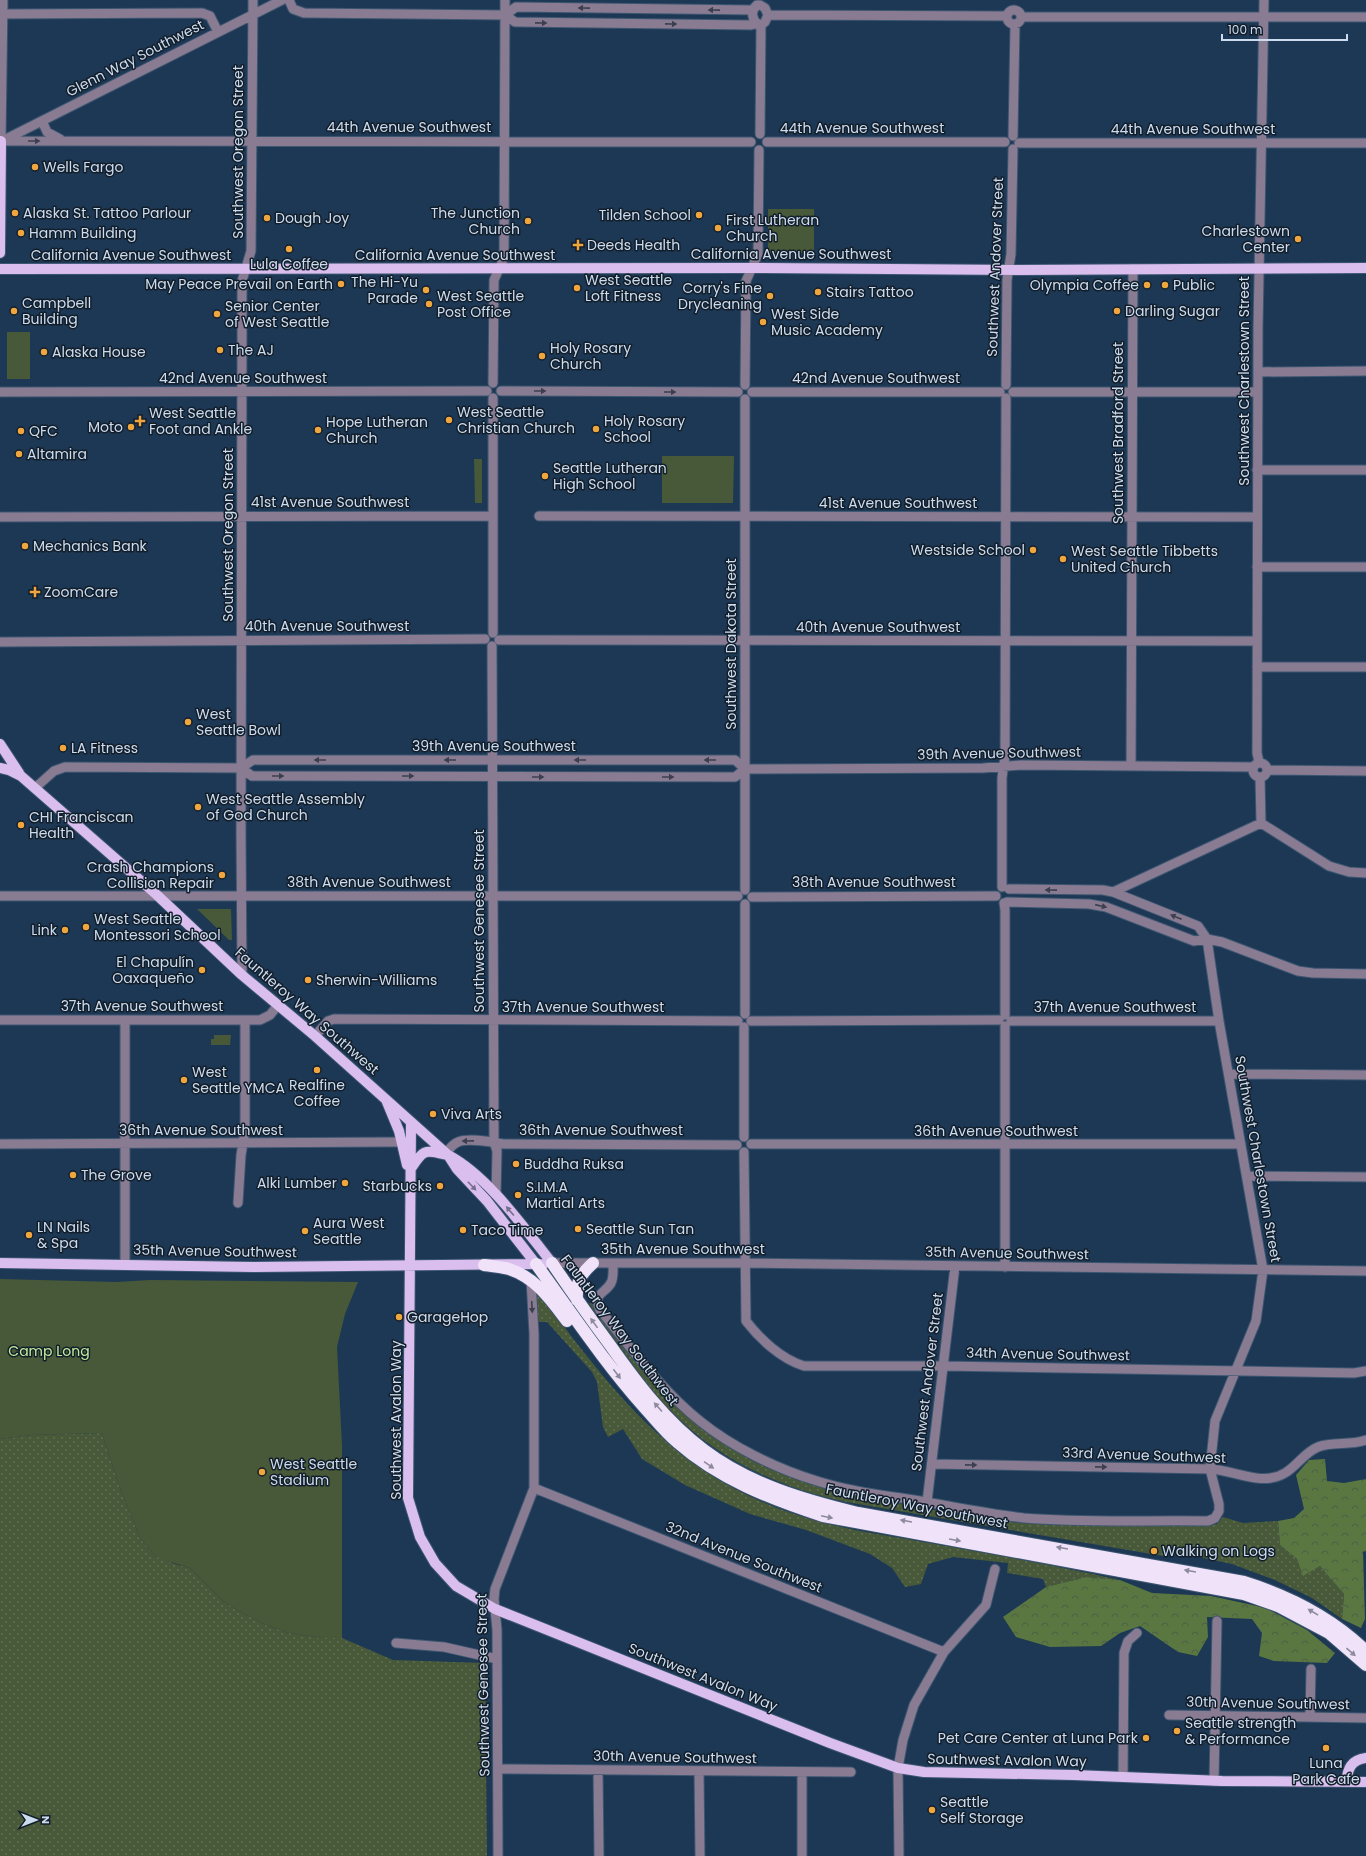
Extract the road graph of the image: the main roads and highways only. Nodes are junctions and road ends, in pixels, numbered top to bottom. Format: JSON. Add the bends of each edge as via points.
{"nodes":[{"id":1,"x":0,"y":141,"type":"edge"},
{"id":2,"x":0,"y":253,"type":"edge"},
{"id":3,"x":1366,"y":268,"type":"edge"},
{"id":4,"x":0,"y":269,"type":"edge"},
{"id":5,"x":0,"y":744,"type":"edge"},
{"id":6,"x":0,"y":768,"type":"edge"},
{"id":7,"x":21,"y":776,"type":"junction"},
{"id":8,"x":387,"y":1100,"type":"junction"},
{"id":9,"x":411,"y":1122,"type":"junction"},
{"id":10,"x":402,"y":1142,"type":"junction"},
{"id":11,"x":412,"y":1148,"type":"junction"},
{"id":12,"x":447,"y":1154,"type":"junction"},
{"id":13,"x":411,"y":1169,"type":"junction"},
{"id":14,"x":411,"y":1180,"type":"junction"},
{"id":15,"x":0,"y":1263,"type":"edge"},
{"id":16,"x":552,"y":1263,"type":"junction"},
{"id":17,"x":594,"y":1263,"type":"road end"},
{"id":18,"x":536,"y":1264,"type":"junction"},
{"id":19,"x":484,"y":1265,"type":"junction"},
{"id":20,"x":410,"y":1266,"type":"junction"},
{"id":21,"x":577,"y":1300,"type":"junction"},
{"id":22,"x":599,"y":1350,"type":"junction"},
{"id":23,"x":1341,"y":1636,"type":"junction"},
{"id":24,"x":1366,"y":1650,"type":"edge"},
{"id":25,"x":1366,"y":1665,"type":"edge"},
{"id":26,"x":1366,"y":1758,"type":"edge"},
{"id":27,"x":1346,"y":1782,"type":"junction"},
{"id":28,"x":1366,"y":1782,"type":"edge"}],
"edges":[{"from":1,"to":2,"type":"main road"},
{"from":3,"to":4,"type":"main road","name":"California Avenue Southwest"},
{"from":5,"to":7,"type":"main road"},
{"from":6,"to":7,"type":"main road","name":"Fauntleroy Way Southwest"},
{"from":7,"to":8,"type":"main road","name":"Fauntleroy Way Southwest","via":[[157,895],[242,975]]},
{"from":8,"to":9,"type":"main road","name":"Fauntleroy Way Southwest"},
{"from":8,"to":10,"type":"main road","name":"Southwest Avalon Way"},
{"from":9,"to":11,"type":"main road","name":"Southwest Avalon Way"},
{"from":9,"to":12,"type":"main road","name":"Fauntleroy Way Southwest"},
{"from":10,"to":11,"type":"main road"},
{"from":10,"to":14,"type":"main road","name":"Southwest Avalon Way"},
{"from":11,"to":13,"type":"main road","name":"Southwest Avalon Way"},
{"from":12,"to":13,"type":"main road","via":[[420,1154]]},
{"from":16,"to":12,"type":"main road","name":"Fauntleroy Way Southwest","one_way":true,"via":[[496,1195],[463,1163]]},
{"from":12,"to":18,"type":"main road","name":"Fauntleroy Way Southwest","one_way":true,"via":[[457,1169],[487,1200]]},
{"from":13,"to":14,"type":"main road","name":"Southwest Avalon Way"},
{"from":14,"to":20,"type":"main road","name":"Southwest Avalon Way"},
{"from":15,"to":20,"type":"main road","name":"35th Avenue Southwest"},
{"from":16,"to":18,"type":"main road","name":"35th Avenue Southwest"},
{"from":16,"to":21,"type":"highway","name":"Fauntleroy Way Southwest"},
{"from":17,"to":21,"type":"highway","via":[[579,1278],[576,1288]]},
{"from":18,"to":19,"type":"main road","name":"35th Avenue Southwest"},
{"from":18,"to":22,"type":"highway","name":"Fauntleroy Way Southwest"},
{"from":19,"to":20,"type":"main road","name":"35th Avenue Southwest"},
{"from":19,"to":22,"type":"highway","via":[[509,1269],[531,1280],[573,1328]]},
{"from":20,"to":27,"type":"main road","name":"Southwest Avalon Way","via":[[408,1498],[420,1537],[435,1563],[456,1586],[495,1609],[898,1768],[924,1772],[1214,1781]]},
{"from":23,"to":21,"type":"highway","name":"Fauntleroy Way Southwest","one_way":true,"via":[[1312,1610],[1284,1596],[1244,1582],[858,1513],[806,1500],[773,1488],[706,1451],[673,1424],[648,1396]]},
{"from":22,"to":23,"type":"highway","name":"Fauntleroy Way Southwest","one_way":true,"via":[[627,1388],[678,1443],[746,1488],[782,1503],[823,1516],[1237,1592],[1278,1606]]},
{"from":23,"to":24,"type":"highway"},
{"from":23,"to":25,"type":"highway","one_way":true},
{"from":26,"to":27,"type":"main road","via":[[1349,1766]]},
{"from":27,"to":28,"type":"main road","name":"Southwest Avalon Way"}]}
